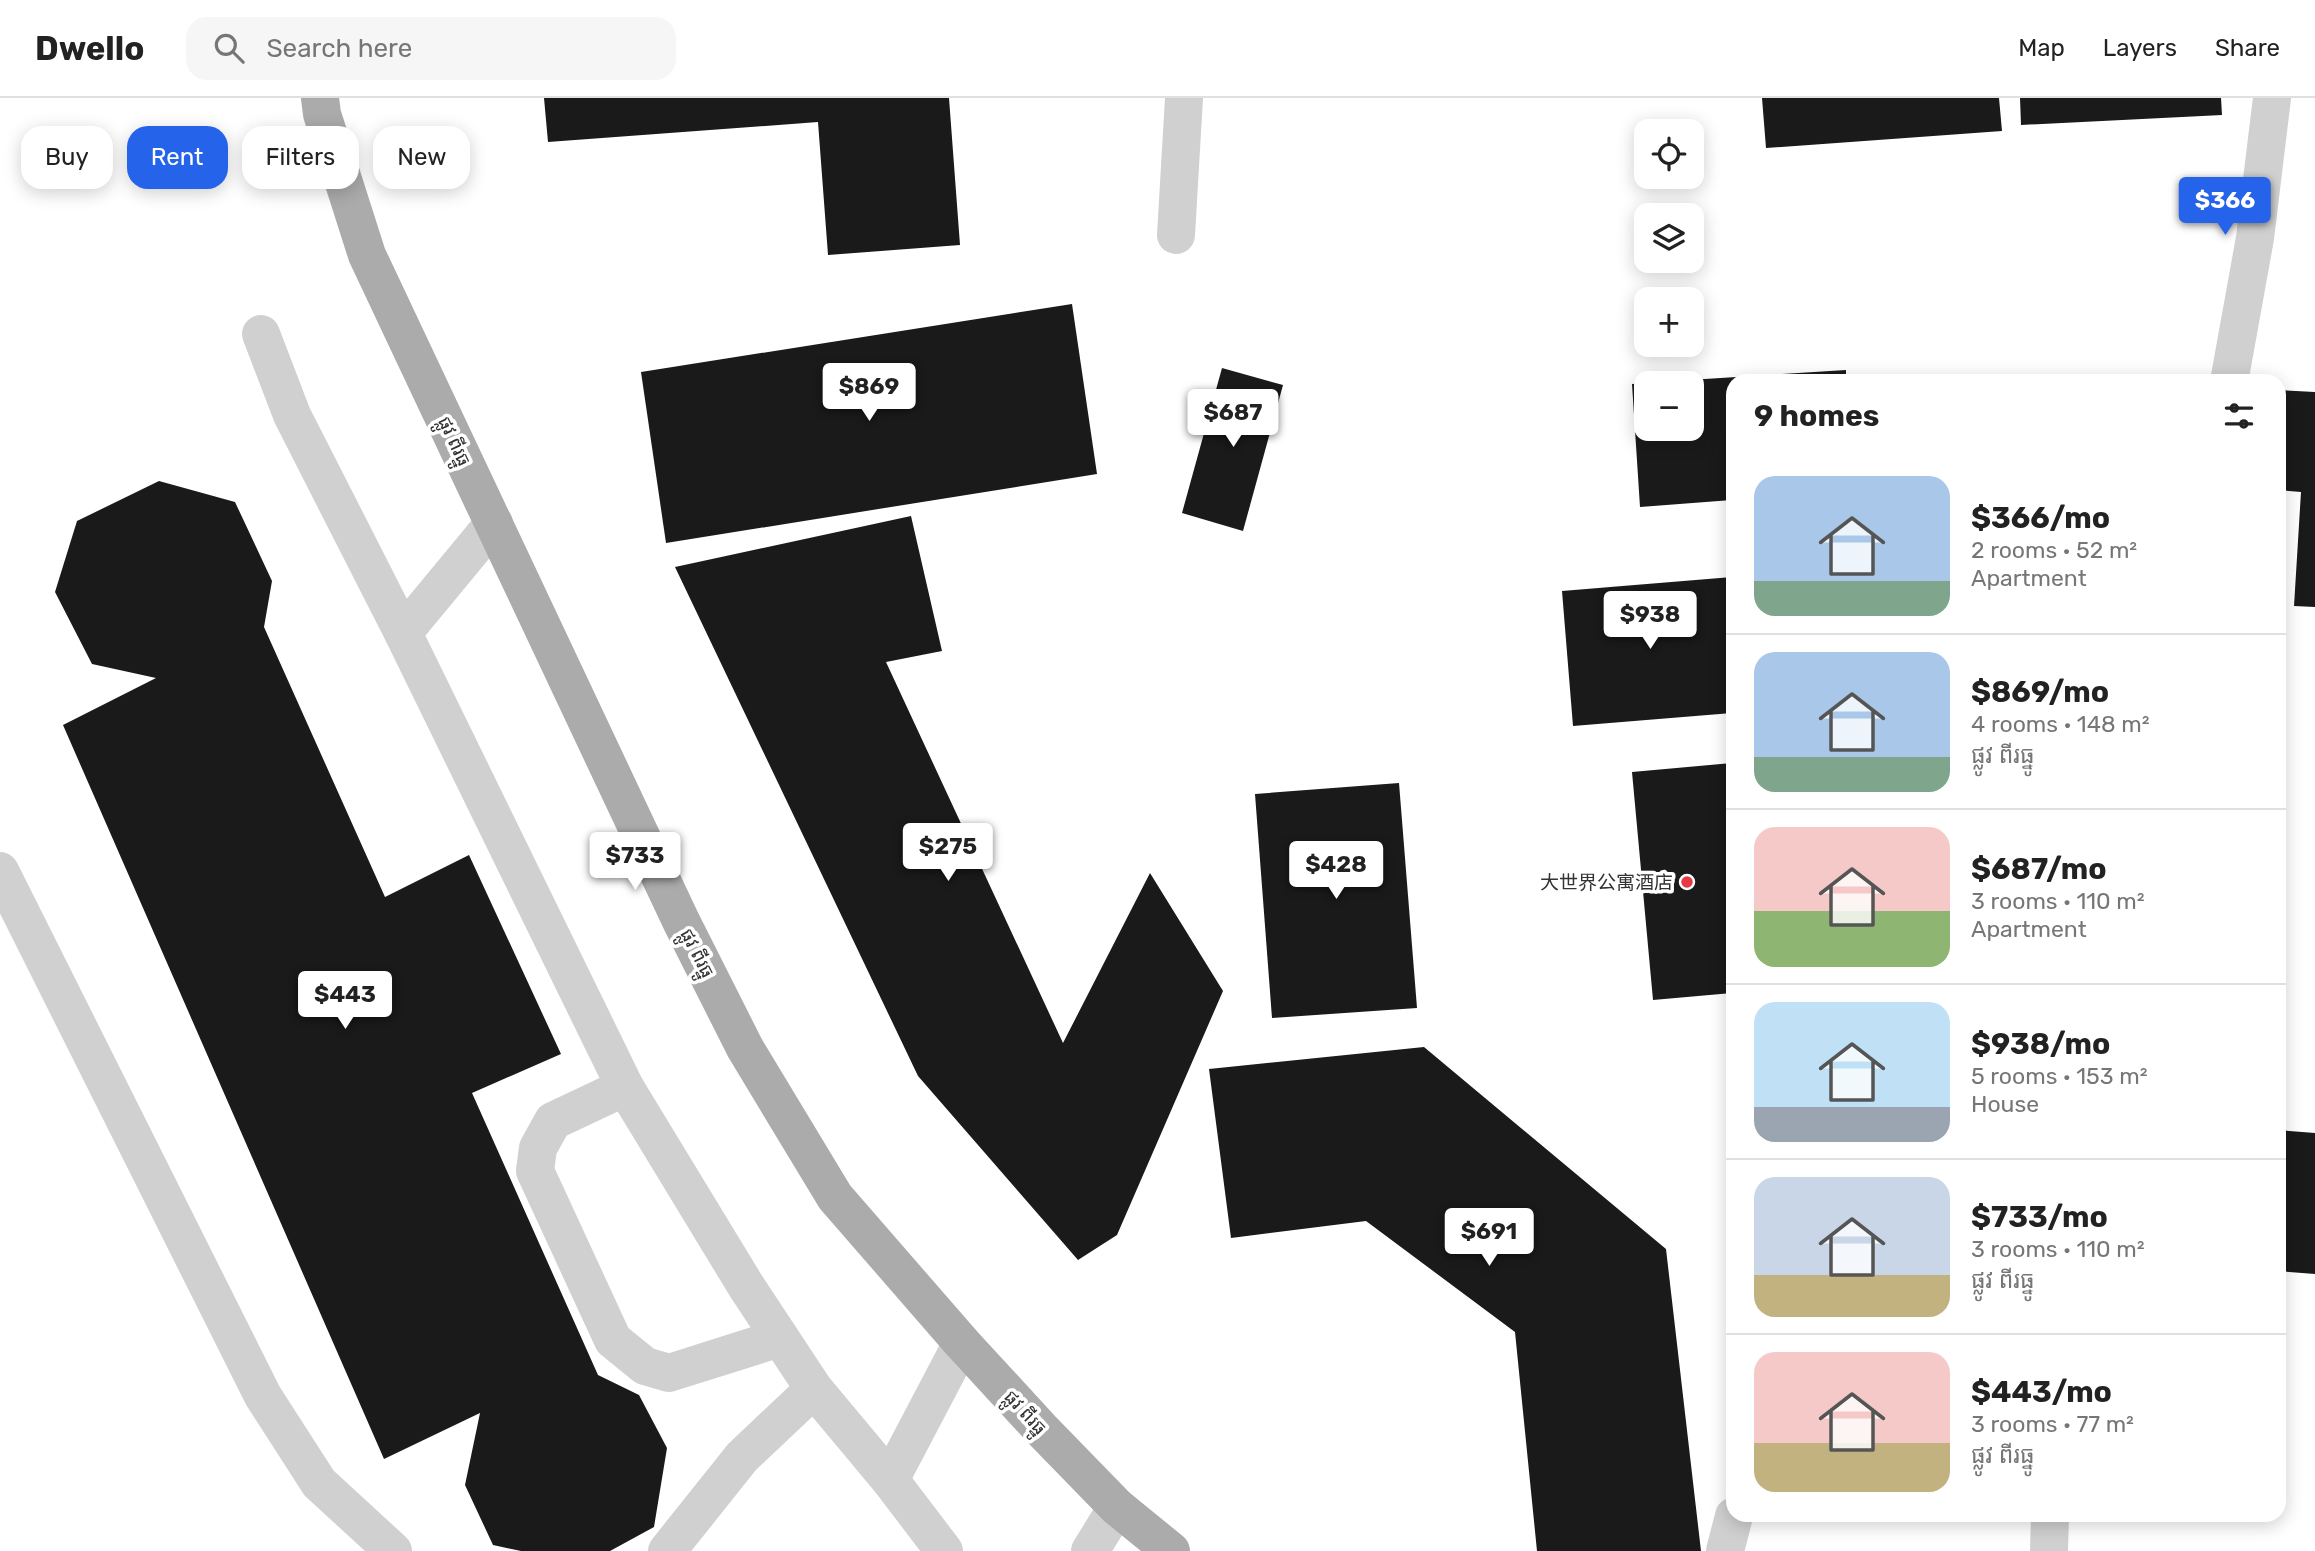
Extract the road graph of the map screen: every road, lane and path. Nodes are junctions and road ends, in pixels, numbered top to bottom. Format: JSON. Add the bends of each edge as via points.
{"nodes":[{"id":1,"x":320,"y":98,"type":"edge"},
{"id":2,"x":1184,"y":98,"type":"edge"},
{"id":3,"x":2272,"y":98,"type":"edge"},
{"id":4,"x":1176,"y":235,"type":"dead end"},
{"id":5,"x":261,"y":334,"type":"dead end"},
{"id":6,"x":2231,"y":374,"type":"edge"},
{"id":7,"x":494,"y":523,"type":"junction"},
{"id":8,"x":403,"y":633,"type":"junction"},
{"id":9,"x":0,"y":872,"type":"edge"},
{"id":10,"x":625,"y":1087,"type":"junction"},
{"id":11,"x":780,"y":1339,"type":"junction"},
{"id":12,"x":962,"y":1343,"type":"junction"},
{"id":13,"x":814,"y":1389,"type":"junction"},
{"id":14,"x":890,"y":1480,"type":"junction"},
{"id":15,"x":1117,"y":1507,"type":"junction"},
{"id":16,"x":1732,"y":1522,"type":"edge"},
{"id":17,"x":2050,"y":1522,"type":"edge"},
{"id":18,"x":393,"y":1551,"type":"edge"},
{"id":19,"x":667,"y":1551,"type":"edge"},
{"id":20,"x":944,"y":1551,"type":"edge"},
{"id":21,"x":1090,"y":1551,"type":"edge"},
{"id":22,"x":1171,"y":1551,"type":"edge"},
{"id":23,"x":1725,"y":1551,"type":"edge"},
{"id":24,"x":2049,"y":1551,"type":"edge"}],
"edges":[{"from":1,"to":7,"type":"main road","name":"ផ្លូវ ពីរធ្នូ","via":[[367,255]]},
{"from":2,"to":4,"type":"street"},
{"from":3,"to":6,"type":"street","via":[[2255,238]]},
{"from":5,"to":8,"type":"street","via":[[292,415]]},
{"from":7,"to":8,"type":"street"},
{"from":7,"to":12,"type":"main road","name":"ផ្លូវ ពីរធ្នូ","via":[[745,1048],[835,1197]]},
{"from":8,"to":10,"type":"street"},
{"from":9,"to":18,"type":"street","via":[[263,1396],[319,1483]]},
{"from":10,"to":11,"type":"street"},
{"from":10,"to":11,"type":"street","via":[[553,1121],[538,1148],[536,1171],[613,1340],[645,1366],[669,1373]]},
{"from":11,"to":13,"type":"street"},
{"from":12,"to":14,"type":"street"},
{"from":12,"to":15,"type":"main road","name":"ផ្លូវ ពីរធ្នូ"},
{"from":13,"to":14,"type":"street"},
{"from":13,"to":19,"type":"street","via":[[742,1457]]},
{"from":14,"to":20,"type":"street"},
{"from":15,"to":21,"type":"street"},
{"from":15,"to":22,"type":"main road","name":"ផ្លូវ ពីរធ្នូ"},
{"from":16,"to":23,"type":"street"},
{"from":17,"to":24,"type":"street"}]}
